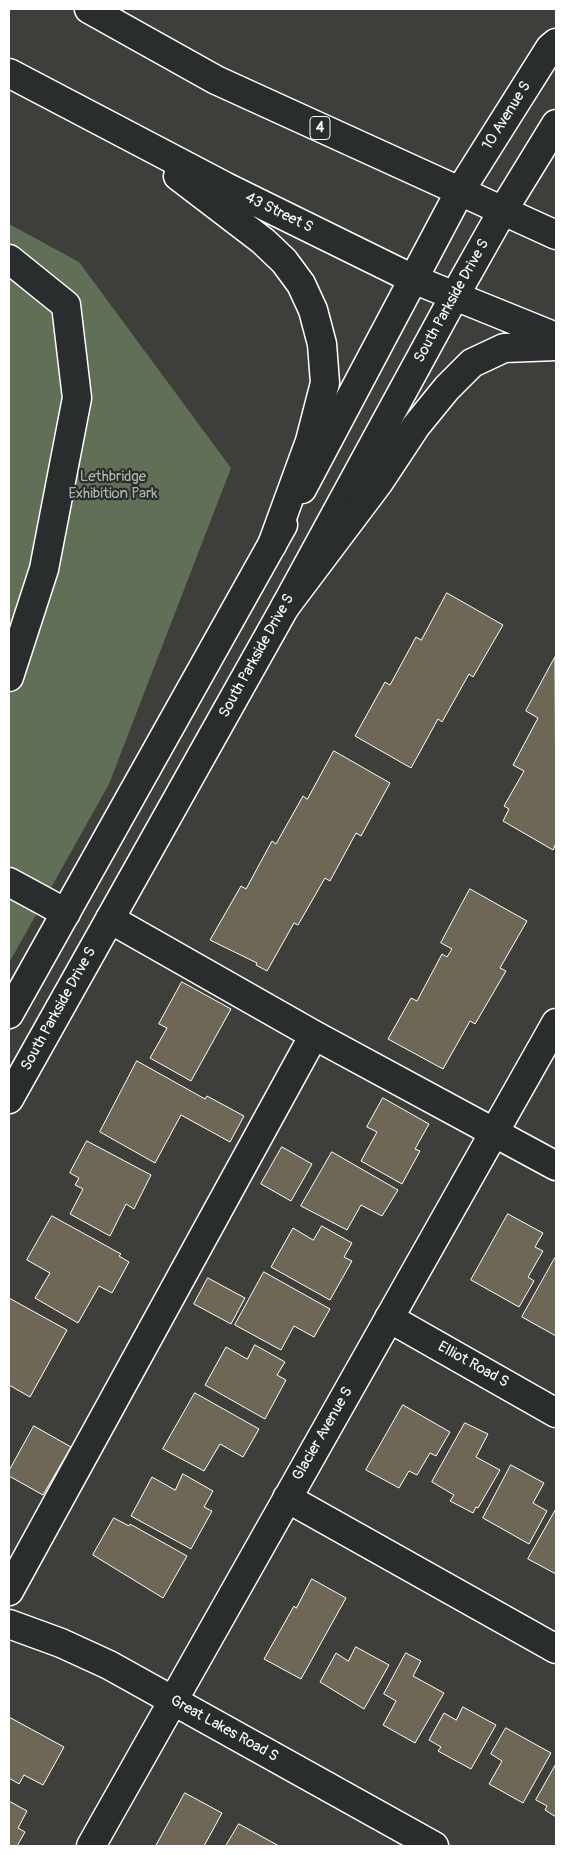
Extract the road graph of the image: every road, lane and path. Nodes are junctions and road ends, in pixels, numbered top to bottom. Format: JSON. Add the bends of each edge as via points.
{"nodes":[{"id":1,"x":89,"y":9,"type":"edge"},
{"id":2,"x":556,"y":43,"type":"edge"},
{"id":3,"x":9,"y":74,"type":"edge"},
{"id":4,"x":556,"y":124,"type":"edge"},
{"id":5,"x":121,"y":133,"type":"junction"},
{"id":6,"x":460,"y":191,"type":"junction"},
{"id":7,"x":502,"y":212,"type":"junction"},
{"id":8,"x":556,"y":235,"type":"edge"},
{"id":9,"x":9,"y":259,"type":"edge"},
{"id":10,"x":413,"y":279,"type":"junction"},
{"id":11,"x":454,"y":297,"type":"junction"},
{"id":12,"x":556,"y":337,"type":"edge"},
{"id":13,"x":556,"y":346,"type":"edge"},
{"id":14,"x":272,"y":544,"type":"junction"},
{"id":15,"x":285,"y":607,"type":"junction"},
{"id":16,"x":9,"y":677,"type":"edge"},
{"id":17,"x":9,"y":882,"type":"edge"},
{"id":18,"x":66,"y":913,"type":"junction"},
{"id":19,"x":110,"y":919,"type":"junction"},
{"id":20,"x":9,"y":1014,"type":"edge"},
{"id":21,"x":556,"y":1023,"type":"edge"},
{"id":22,"x":314,"y":1035,"type":"junction"},
{"id":23,"x":9,"y":1099,"type":"edge"},
{"id":24,"x":495,"y":1132,"type":"junction"},
{"id":25,"x":556,"y":1166,"type":"edge"},
{"id":26,"x":389,"y":1318,"type":"junction"},
{"id":27,"x":556,"y":1413,"type":"edge"},
{"id":28,"x":287,"y":1498,"type":"junction"},
{"id":29,"x":9,"y":1591,"type":"edge"},
{"id":30,"x":9,"y":1624,"type":"edge"},
{"id":31,"x":556,"y":1649,"type":"edge"},
{"id":32,"x":173,"y":1700,"type":"junction"},
{"id":33,"x":91,"y":1846,"type":"edge"},
{"id":34,"x":434,"y":1846,"type":"edge"}],
"edges":[{"from":1,"to":6,"type":"main road","number":"4","via":[[216,80]]},
{"from":2,"to":6,"type":"main road","name":"10 Avenue S"},
{"from":3,"to":5,"type":"main road","name":"43 Street S"},
{"from":4,"to":7,"type":"main road"},
{"from":5,"to":10,"type":"main road","name":"43 Street S"},
{"from":5,"to":14,"type":"main road","via":[[263,241],[301,284],[313,310],[322,344],[325,383],[310,441]]},
{"from":6,"to":7,"type":"main road","number":"4"},
{"from":6,"to":10,"type":"main road"},
{"from":7,"to":8,"type":"main road","number":"4"},
{"from":7,"to":11,"type":"main road","name":"South Parkside Drive S"},
{"from":9,"to":16,"type":"main road","via":[[66,305],[77,398],[44,569]]},
{"from":10,"to":11,"type":"main road","name":"43 Street S"},
{"from":10,"to":14,"type":"main road"},
{"from":11,"to":12,"type":"main road","name":"43 Street S"},
{"from":11,"to":15,"type":"main road","name":"South Parkside Drive S"},
{"from":13,"to":15,"type":"main road","via":[[504,348],[472,363],[416,426],[379,482]]},
{"from":14,"to":18,"type":"main road"},
{"from":15,"to":19,"type":"main road","name":"South Parkside Drive S"},
{"from":17,"to":18,"type":"main road"},
{"from":18,"to":20,"type":"main road"},
{"from":19,"to":22,"type":"main road"},
{"from":19,"to":23,"type":"main road","name":"South Parkside Drive S"},
{"from":21,"to":24,"type":"main road","name":"Glacier Avenue S"},
{"from":22,"to":24,"type":"main road"},
{"from":22,"to":29,"type":"main road"},
{"from":24,"to":25,"type":"main road"},
{"from":24,"to":26,"type":"main road","name":"Glacier Avenue S"},
{"from":26,"to":27,"type":"main road","name":"Elliot Road S"},
{"from":26,"to":28,"type":"main road","name":"Glacier Avenue S"},
{"from":28,"to":31,"type":"main road"},
{"from":28,"to":32,"type":"main road","name":"Glacier Avenue S"},
{"from":30,"to":32,"type":"main road","name":"Great Lakes Road S","via":[[102,1661]]},
{"from":32,"to":33,"type":"main road","name":"Glacier Avenue S"},
{"from":32,"to":34,"type":"main road","name":"Great Lakes Road S"}]}
